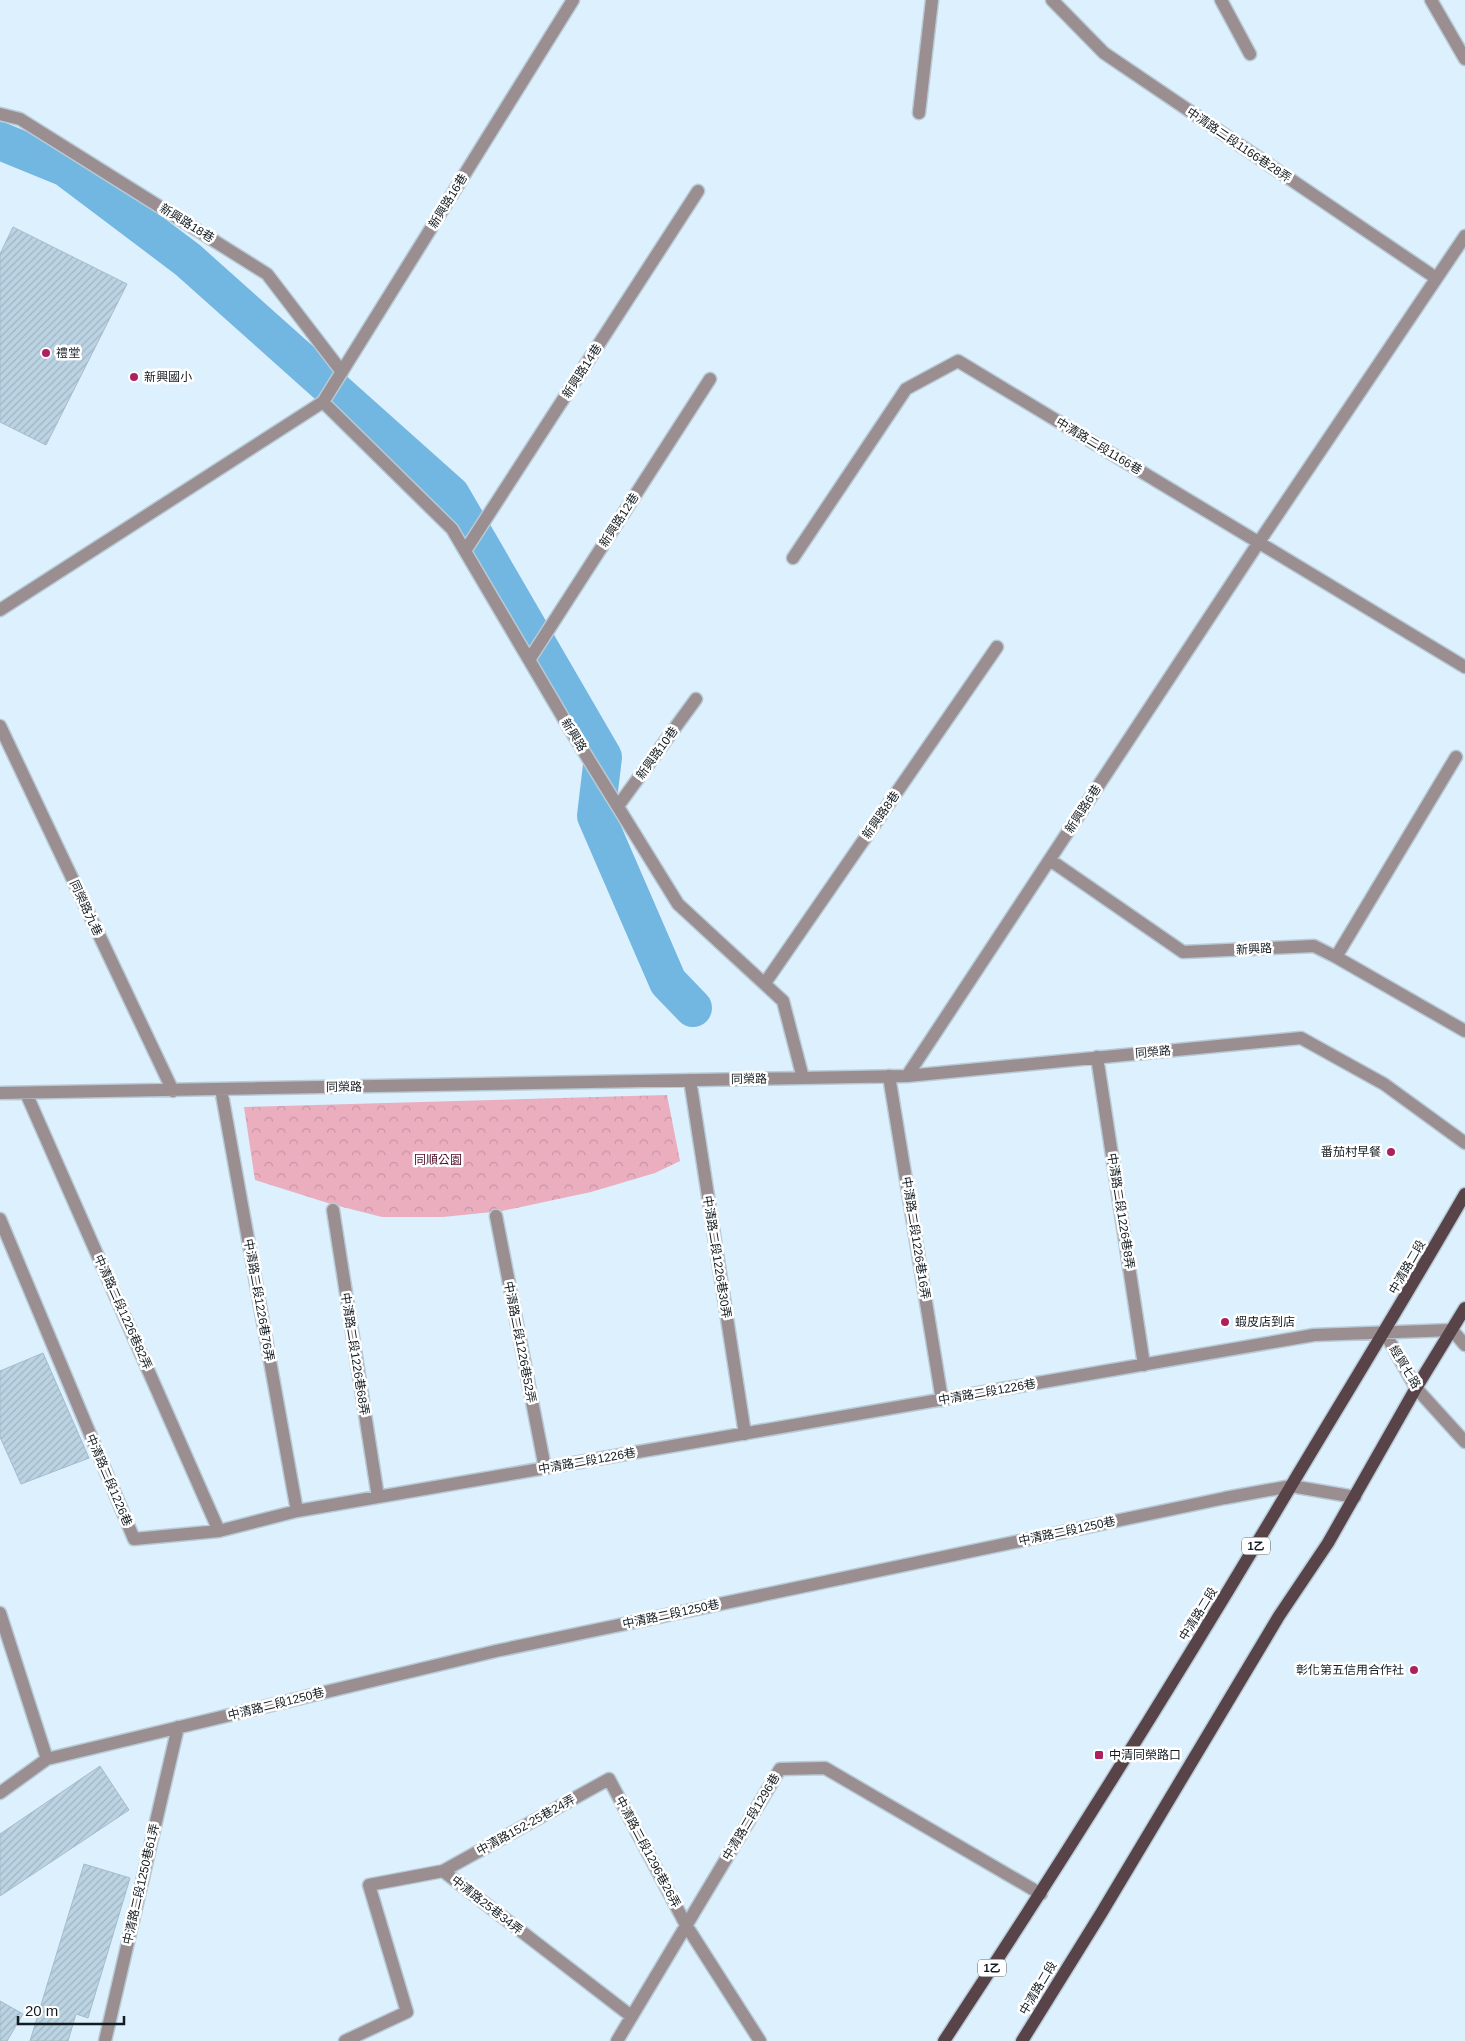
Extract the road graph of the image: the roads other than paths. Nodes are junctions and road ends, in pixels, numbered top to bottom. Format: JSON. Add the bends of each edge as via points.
{"nodes":[{"id":1,"x":573,"y":0,"type":"edge"},
{"id":2,"x":932,"y":0,"type":"edge"},
{"id":3,"x":1052,"y":0,"type":"edge"},
{"id":4,"x":1220,"y":0,"type":"edge"},
{"id":5,"x":1431,"y":0,"type":"edge"},
{"id":6,"x":1250,"y":54,"type":"dead end"},
{"id":7,"x":1465,"y":59,"type":"edge"},
{"id":8,"x":919,"y":113,"type":"dead end"},
{"id":9,"x":0,"y":114,"type":"edge"},
{"id":10,"x":698,"y":192,"type":"dead end"},
{"id":11,"x":1465,"y":236,"type":"edge"},
{"id":12,"x":1436,"y":278,"type":"junction"},
{"id":13,"x":342,"y":372,"type":"junction"},
{"id":14,"x":710,"y":379,"type":"dead end"},
{"id":15,"x":323,"y":402,"type":"junction"},
{"id":16,"x":1259,"y":542,"type":"junction"},
{"id":17,"x":465,"y":551,"type":"junction"},
{"id":18,"x":793,"y":558,"type":"dead end"},
{"id":19,"x":0,"y":610,"type":"edge"},
{"id":20,"x":997,"y":647,"type":"dead end"},
{"id":21,"x":529,"y":660,"type":"junction"},
{"id":22,"x":1465,"y":667,"type":"edge"},
{"id":23,"x":696,"y":699,"type":"dead end"},
{"id":24,"x":0,"y":726,"type":"edge"},
{"id":25,"x":1456,"y":756,"type":"dead end"},
{"id":26,"x":618,"y":806,"type":"junction"},
{"id":27,"x":1050,"y":860,"type":"junction"},
{"id":28,"x":1336,"y":957,"type":"junction"},
{"id":29,"x":765,"y":983,"type":"junction"},
{"id":30,"x":1465,"y":1031,"type":"edge"},
{"id":31,"x":1097,"y":1057,"type":"junction"},
{"id":32,"x":889,"y":1076,"type":"junction"},
{"id":33,"x":907,"y":1076,"type":"junction"},
{"id":34,"x":803,"y":1078,"type":"junction"},
{"id":35,"x":690,"y":1080,"type":"junction"},
{"id":36,"x":220,"y":1090,"type":"junction"},
{"id":37,"x":173,"y":1091,"type":"junction"},
{"id":38,"x":0,"y":1093,"type":"edge"},
{"id":39,"x":26,"y":1094,"type":"junction"},
{"id":40,"x":1465,"y":1143,"type":"edge"},
{"id":41,"x":1465,"y":1194,"type":"edge"},
{"id":42,"x":333,"y":1210,"type":"dead end"},
{"id":43,"x":496,"y":1216,"type":"dead end"},
{"id":44,"x":0,"y":1219,"type":"edge"},
{"id":45,"x":1465,"y":1308,"type":"edge"},
{"id":46,"x":1452,"y":1330,"type":"junction"},
{"id":47,"x":1385,"y":1333,"type":"junction"},
{"id":48,"x":1465,"y":1345,"type":"edge"},
{"id":49,"x":1144,"y":1365,"type":"junction"},
{"id":50,"x":1416,"y":1388,"type":"junction"},
{"id":51,"x":942,"y":1400,"type":"junction"},
{"id":52,"x":745,"y":1434,"type":"junction"},
{"id":53,"x":1465,"y":1442,"type":"edge"},
{"id":54,"x":545,"y":1468,"type":"junction"},
{"id":55,"x":1291,"y":1486,"type":"junction"},
{"id":56,"x":378,"y":1497,"type":"junction"},
{"id":57,"x":1355,"y":1497,"type":"junction"},
{"id":58,"x":297,"y":1511,"type":"junction"},
{"id":59,"x":219,"y":1530,"type":"junction"},
{"id":60,"x":0,"y":1613,"type":"edge"},
{"id":61,"x":178,"y":1727,"type":"junction"},
{"id":62,"x":47,"y":1759,"type":"junction"},
{"id":63,"x":610,"y":1779,"type":"joint"},
{"id":64,"x":0,"y":1793,"type":"edge"},
{"id":65,"x":443,"y":1871,"type":"junction"},
{"id":66,"x":1041,"y":1894,"type":"junction"},
{"id":67,"x":686,"y":1925,"type":"junction"},
{"id":68,"x":631,"y":2016,"type":"junction"},
{"id":69,"x":105,"y":2041,"type":"edge"},
{"id":70,"x":345,"y":2041,"type":"edge"},
{"id":71,"x":617,"y":2041,"type":"edge"},
{"id":72,"x":760,"y":2041,"type":"edge"},
{"id":73,"x":944,"y":2041,"type":"edge"},
{"id":74,"x":1022,"y":2041,"type":"edge"}],
"edges":[{"from":1,"to":13,"type":"street","name":"新興路16巷"},
{"from":2,"to":8,"type":"street"},
{"from":3,"to":12,"type":"street","name":"中清路二段1166巷28弄","via":[[1104,53]]},
{"from":4,"to":6,"type":"street"},
{"from":5,"to":7,"type":"street"},
{"from":9,"to":13,"type":"street","name":"新興路18巷","via":[[20,119],[267,274]]},
{"from":10,"to":17,"type":"street","name":"新興路14巷"},
{"from":11,"to":12,"type":"street"},
{"from":12,"to":16,"type":"street"},
{"from":13,"to":15,"type":"street","name":"新興路16巷"},
{"from":14,"to":21,"type":"street","name":"新興路12巷"},
{"from":15,"to":17,"type":"street","name":"新興路","via":[[452,529]]},
{"from":15,"to":19,"type":"street"},
{"from":16,"to":18,"type":"street","name":"中清路二段1166巷","via":[[958,361],[906,389]]},
{"from":16,"to":22,"type":"street","name":"中清路二段1166巷"},
{"from":16,"to":27,"type":"street","name":"新興路6巷"},
{"from":17,"to":21,"type":"street","name":"新興路"},
{"from":20,"to":29,"type":"street","name":"新興路8巷"},
{"from":21,"to":26,"type":"street","name":"新興路"},
{"from":23,"to":26,"type":"street","name":"新興路10巷"},
{"from":24,"to":37,"type":"street","name":"同榮路九巷"},
{"from":25,"to":28,"type":"street"},
{"from":26,"to":29,"type":"street","name":"新興路","via":[[678,904]]},
{"from":27,"to":28,"type":"street","name":"新興路","via":[[1183,952],[1314,946]]},
{"from":27,"to":33,"type":"street","name":"新興路6巷"},
{"from":28,"to":30,"type":"street","name":"新興路"},
{"from":29,"to":34,"type":"street","name":"新興路","via":[[783,1001]]},
{"from":31,"to":33,"type":"street","name":"同榮路"},
{"from":31,"to":40,"type":"street","name":"同榮路","via":[[1301,1038],[1384,1084]]},
{"from":31,"to":49,"type":"street","name":"中清路二段1226巷8弄"},
{"from":32,"to":33,"type":"street","name":"同榮路"},
{"from":32,"to":34,"type":"street","name":"同榮路"},
{"from":32,"to":51,"type":"street","name":"中清路二段1226巷16弄"},
{"from":34,"to":35,"type":"street","name":"同榮路"},
{"from":35,"to":36,"type":"street","name":"同榮路"},
{"from":35,"to":52,"type":"street","name":"中清路二段1226巷30弄"},
{"from":36,"to":37,"type":"street","name":"同榮路"},
{"from":36,"to":58,"type":"street","name":"中清路二段1226巷76弄"},
{"from":37,"to":39,"type":"street","name":"同榮路"},
{"from":38,"to":39,"type":"street","name":"同榮路"},
{"from":39,"to":59,"type":"street","name":"中清路二段1226巷82弄"},
{"from":41,"to":47,"type":"main road","name":"中清路二段","number":"1乙"},
{"from":42,"to":56,"type":"street","name":"中清路二段1226巷68弄"},
{"from":43,"to":54,"type":"street","name":"中清路二段1226巷52弄"},
{"from":44,"to":59,"type":"street","name":"中清路二段1226巷","via":[[134,1540]]},
{"from":45,"to":46,"type":"main road","name":"中清路二段"},
{"from":46,"to":47,"type":"street","name":"經貿七路"},
{"from":46,"to":48,"type":"street"},
{"from":46,"to":50,"type":"main road","name":"中清路二段"},
{"from":47,"to":49,"type":"street","name":"中清路二段1226巷","via":[[1314,1335]]},
{"from":47,"to":50,"type":"street","name":"經貿七路"},
{"from":47,"to":55,"type":"main road","name":"中清路二段","number":"1乙"},
{"from":49,"to":51,"type":"street","name":"中清路二段1226巷"},
{"from":50,"to":53,"type":"street","name":"經貿七路"},
{"from":50,"to":57,"type":"main road","name":"中清路二段"},
{"from":51,"to":52,"type":"street","name":"中清路二段1226巷"},
{"from":52,"to":54,"type":"street","name":"中清路二段1226巷"},
{"from":54,"to":56,"type":"street","name":"中清路二段1226巷"},
{"from":55,"to":57,"type":"street","name":"中清路二段1250巷"},
{"from":55,"to":61,"type":"street","name":"中清路二段1250巷","via":[[1157,1511],[496,1651]]},
{"from":55,"to":66,"type":"main road","name":"中清路二段","number":"1乙"},
{"from":56,"to":58,"type":"street","name":"中清路二段1226巷"},
{"from":57,"to":74,"type":"main road","name":"中清路二段","via":[[1279,1616]]},
{"from":58,"to":59,"type":"street","name":"中清路二段1226巷"},
{"from":60,"to":62,"type":"street"},
{"from":61,"to":62,"type":"street","name":"中清路二段1250巷"},
{"from":61,"to":69,"type":"street","name":"中清路二段1250巷61弄"},
{"from":62,"to":64,"type":"street","name":"中清路二段1250巷"},
{"from":63,"to":65,"type":"street","name":"中清路152-25巷24弄"},
{"from":63,"to":67,"type":"street","name":"中清路二段1296巷26弄"},
{"from":65,"to":68,"type":"street","name":"中清路25巷34弄"},
{"from":65,"to":70,"type":"street","name":"中清路25巷34弄","via":[[369,1885],[407,2012]]},
{"from":66,"to":67,"type":"street","name":"中清路二段1296巷","via":[[825,1768],[780,1769]]},
{"from":66,"to":73,"type":"main road","name":"中清路二段","number":"1乙"},
{"from":67,"to":68,"type":"street","name":"中清路二段1296巷"},
{"from":67,"to":72,"type":"street","name":"中清路二段1296巷26弄"},
{"from":68,"to":71,"type":"street","name":"中清路二段1296巷"}]}
